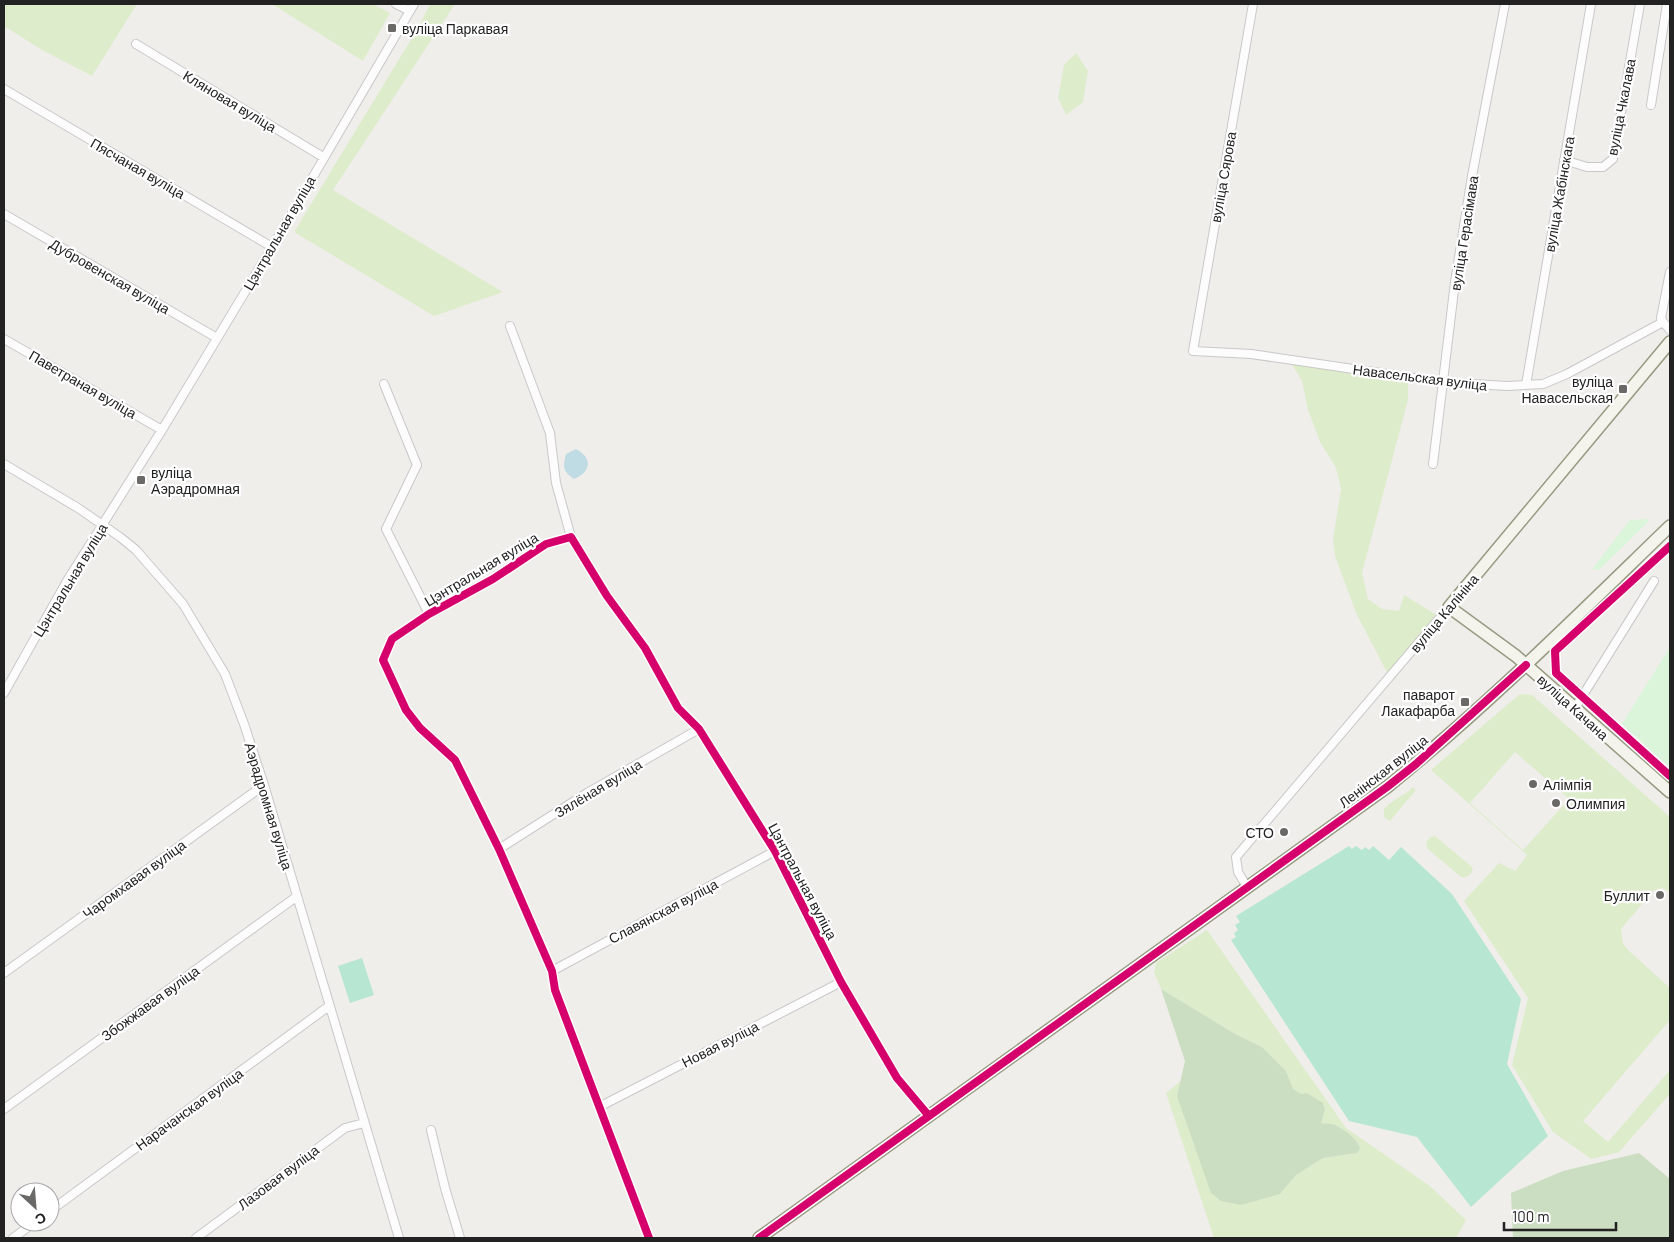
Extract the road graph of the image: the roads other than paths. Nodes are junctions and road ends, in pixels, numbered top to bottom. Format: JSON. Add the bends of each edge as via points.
{"nodes":[{"id":1,"x":396,"y":4,"type":"edge"},
{"id":2,"x":1253,"y":4,"type":"edge"},
{"id":3,"x":1505,"y":4,"type":"edge"},
{"id":4,"x":1591,"y":4,"type":"edge"},
{"id":5,"x":1640,"y":4,"type":"edge"},
{"id":6,"x":1667,"y":4,"type":"edge"},
{"id":7,"x":412,"y":7,"type":"edge"},
{"id":8,"x":136,"y":44,"type":"dead end"},
{"id":9,"x":4,"y":89,"type":"edge"},
{"id":10,"x":1650,"y":106,"type":"dead end"},
{"id":11,"x":323,"y":158,"type":"junction"},
{"id":12,"x":1564,"y":160,"type":"junction"},
{"id":13,"x":4,"y":214,"type":"edge"},
{"id":14,"x":272,"y":247,"type":"junction"},
{"id":15,"x":1670,"y":272,"type":"edge"},
{"id":16,"x":1663,"y":322,"type":"junction"},
{"id":17,"x":510,"y":326,"type":"dead end"},
{"id":18,"x":1670,"y":330,"type":"edge"},
{"id":19,"x":217,"y":338,"type":"junction"},
{"id":20,"x":4,"y":339,"type":"edge"},
{"id":21,"x":1670,"y":342,"type":"edge"},
{"id":22,"x":1193,"y":351,"type":"joint"},
{"id":23,"x":1442,"y":382,"type":"junction"},
{"id":24,"x":384,"y":384,"type":"dead end"},
{"id":25,"x":1526,"y":385,"type":"junction"},
{"id":26,"x":162,"y":430,"type":"junction"},
{"id":27,"x":4,"y":464,"type":"edge"},
{"id":28,"x":1433,"y":464,"type":"dead end"},
{"id":29,"x":102,"y":526,"type":"junction"},
{"id":30,"x":1670,"y":526,"type":"edge"},
{"id":31,"x":571,"y":536,"type":"junction"},
{"id":32,"x":1654,"y":581,"type":"dead end"},
{"id":33,"x":1449,"y":607,"type":"junction"},
{"id":34,"x":429,"y":614,"type":"junction"},
{"id":35,"x":1526,"y":665,"type":"junction"},
{"id":36,"x":4,"y":693,"type":"edge"},
{"id":37,"x":1575,"y":708,"type":"junction"},
{"id":38,"x":699,"y":729,"type":"junction"},
{"id":39,"x":264,"y":786,"type":"junction"},
{"id":40,"x":1670,"y":792,"type":"edge"},
{"id":41,"x":499,"y":849,"type":"junction"},
{"id":42,"x":775,"y":851,"type":"junction"},
{"id":43,"x":1247,"y":887,"type":"junction"},
{"id":44,"x":296,"y":897,"type":"junction"},
{"id":45,"x":552,"y":970,"type":"junction"},
{"id":46,"x":4,"y":973,"type":"edge"},
{"id":47,"x":841,"y":982,"type":"junction"},
{"id":48,"x":329,"y":1006,"type":"junction"},
{"id":49,"x":599,"y":1107,"type":"junction"},
{"id":50,"x":4,"y":1109,"type":"edge"},
{"id":51,"x":929,"y":1116,"type":"junction"},
{"id":52,"x":364,"y":1123,"type":"junction"},
{"id":53,"x":431,"y":1130,"type":"dead end"},
{"id":54,"x":60,"y":1204,"type":"edge"},
{"id":55,"x":196,"y":1238,"type":"edge"},
{"id":56,"x":399,"y":1238,"type":"edge"},
{"id":57,"x":460,"y":1238,"type":"edge"},
{"id":58,"x":649,"y":1238,"type":"edge"},
{"id":59,"x":759,"y":1238,"type":"edge"}],
"edges":[{"from":1,"to":7,"type":"street"},
{"from":2,"to":22,"type":"street","name":"вуліца Сярова"},
{"from":3,"to":23,"type":"street","name":"вуліца Герасімава","via":[[1472,176]]},
{"from":4,"to":12,"type":"street","name":"вуліца Жабінскага"},
{"from":5,"to":12,"type":"street","name":"вуліца Чкалава","via":[[1613,158],[1603,167],[1587,167]]},
{"from":6,"to":10,"type":"street"},
{"from":7,"to":11,"type":"street","name":"Цэнтральная вуліца"},
{"from":8,"to":11,"type":"street","name":"Кляновая вуліца"},
{"from":9,"to":14,"type":"street","name":"Пясчаная вуліца"},
{"from":11,"to":14,"type":"street","name":"Цэнтральная вуліца"},
{"from":12,"to":25,"type":"street","name":"вуліца Жабінскага"},
{"from":13,"to":19,"type":"street","name":"Дубровенская вуліца"},
{"from":14,"to":19,"type":"street","name":"Цэнтральная вуліца"},
{"from":15,"to":16,"type":"street","via":[[1661,318]]},
{"from":16,"to":18,"type":"street"},
{"from":16,"to":25,"type":"street","name":"Навасельская вуліца","via":[[1567,374],[1543,384]]},
{"from":17,"to":31,"type":"street","via":[[550,432],[556,483]]},
{"from":19,"to":26,"type":"street","name":"Цэнтральная вуліца"},
{"from":20,"to":26,"type":"street","name":"Паветраная вуліца"},
{"from":21,"to":33,"type":"main road","name":"вуліца Калініна"},
{"from":22,"to":23,"type":"street","name":"Навасельская вуліца","via":[[1251,354]]},
{"from":23,"to":25,"type":"street","name":"Навасельская вуліца"},
{"from":23,"to":28,"type":"street","name":"вуліца Герасімава"},
{"from":24,"to":34,"type":"street","via":[[417,464],[386,529]]},
{"from":26,"to":29,"type":"street","name":"Цэнтральная вуліца"},
{"from":27,"to":29,"type":"street","name":"Аэрадромная вуліца"},
{"from":29,"to":36,"type":"street","name":"Цэнтральная вуліца"},
{"from":29,"to":39,"type":"street","name":"Аэрадромная вуліца","via":[[136,550],[183,604],[225,674]]},
{"from":30,"to":35,"type":"main road","name":"Ленінская вуліца"},
{"from":31,"to":34,"type":"street","name":"Цэнтральная вуліца","via":[[546,544],[493,579]]},
{"from":31,"to":38,"type":"street","name":"Цэнтральная вуліца","via":[[607,596],[645,648],[678,708]]},
{"from":32,"to":37,"type":"street"},
{"from":33,"to":35,"type":"main road","name":"вуліца Качана"},
{"from":33,"to":43,"type":"street","name":"вуліца Калініна","via":[[1236,857],[1238,872]]},
{"from":34,"to":41,"type":"street","name":"Цэнтральная вуліца","via":[[392,639],[383,660],[406,710],[420,728],[455,760]]},
{"from":35,"to":37,"type":"main road","name":"вуліца Качана"},
{"from":35,"to":43,"type":"main road","name":"Ленінская вуліца","via":[[1394,781]]},
{"from":37,"to":40,"type":"main road","name":"вуліца Качана"},
{"from":38,"to":41,"type":"street","name":"Зялёная вуліца","via":[[587,793]]},
{"from":38,"to":42,"type":"street","name":"Цэнтральная вуліца"},
{"from":39,"to":44,"type":"street","name":"Аэрадромная вуліца"},
{"from":39,"to":46,"type":"street","name":"Чаромхавая вуліца"},
{"from":41,"to":45,"type":"street","name":"Цэнтральная вуліца"},
{"from":42,"to":45,"type":"street","name":"Славянская вуліца"},
{"from":42,"to":47,"type":"street","name":"Цэнтральная вуліца"},
{"from":43,"to":51,"type":"main road","name":"Ленінская вуліца"},
{"from":44,"to":48,"type":"street","name":"Аэрадромная вуліца"},
{"from":44,"to":50,"type":"street","name":"Збожжавая вуліца"},
{"from":45,"to":49,"type":"street","name":"Цэнтральная вуліца","via":[[554,990]]},
{"from":47,"to":49,"type":"street","name":"Новая вуліца"},
{"from":47,"to":51,"type":"street","name":"Цэнтральная вуліца","via":[[896,1078]]},
{"from":48,"to":52,"type":"street","name":"Аэрадромная вуліца"},
{"from":48,"to":54,"type":"street","name":"Нарачанская вуліца"},
{"from":49,"to":58,"type":"street","name":"Цэнтральная вуліца"},
{"from":51,"to":59,"type":"main road"},
{"from":52,"to":55,"type":"street","name":"Лазовая вуліца","via":[[345,1128]]},
{"from":52,"to":56,"type":"street","name":"Аэрадромная вуліца"},
{"from":53,"to":57,"type":"street"}]}
